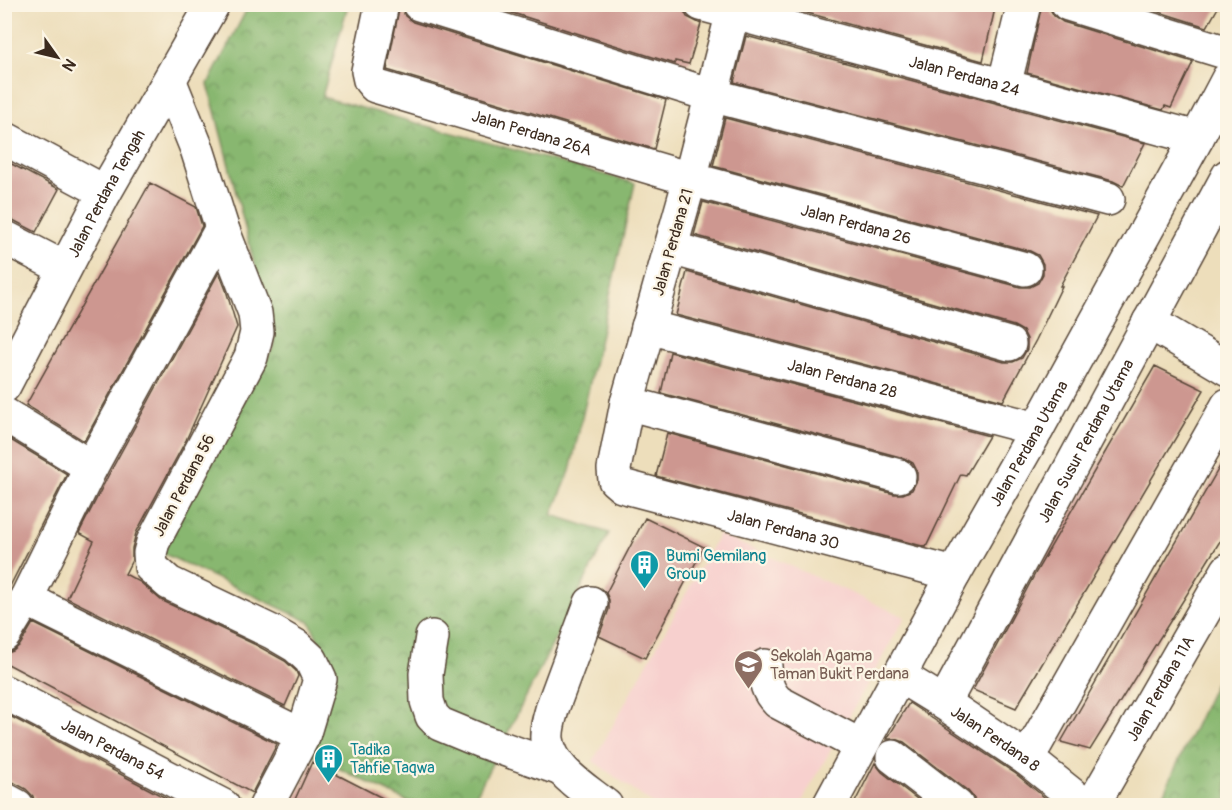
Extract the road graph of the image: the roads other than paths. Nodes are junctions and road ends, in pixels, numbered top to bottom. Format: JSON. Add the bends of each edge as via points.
{"nodes":[{"id":1,"x":213,"y":4,"type":"edge"},
{"id":2,"x":382,"y":4,"type":"edge"},
{"id":3,"x":419,"y":4,"type":"edge"},
{"id":4,"x":701,"y":4,"type":"edge"},
{"id":5,"x":1024,"y":4,"type":"edge"},
{"id":6,"x":1068,"y":4,"type":"edge"},
{"id":7,"x":734,"y":9,"type":"edge"},
{"id":8,"x":1227,"y":53,"type":"edge"},
{"id":9,"x":1227,"y":79,"type":"edge"},
{"id":10,"x":170,"y":82,"type":"junction"},
{"id":11,"x":1004,"y":86,"type":"junction"},
{"id":12,"x":711,"y":95,"type":"junction"},
{"id":13,"x":4,"y":138,"type":"edge"},
{"id":14,"x":1197,"y":138,"type":"junction"},
{"id":15,"x":1227,"y":176,"type":"edge"},
{"id":16,"x":690,"y":179,"type":"junction"},
{"id":17,"x":105,"y":192,"type":"junction"},
{"id":18,"x":1108,"y":199,"type":"dead end"},
{"id":19,"x":222,"y":228,"type":"junction"},
{"id":20,"x":4,"y":237,"type":"edge"},
{"id":21,"x":671,"y":248,"type":"junction"},
{"id":22,"x":64,"y":268,"type":"junction"},
{"id":23,"x":1025,"y":269,"type":"dead end"},
{"id":24,"x":1149,"y":322,"type":"junction"},
{"id":25,"x":648,"y":327,"type":"junction"},
{"id":26,"x":1009,"y":344,"type":"dead end"},
{"id":27,"x":1227,"y":369,"type":"edge"},
{"id":28,"x":4,"y":386,"type":"edge"},
{"id":29,"x":627,"y":403,"type":"junction"},
{"id":30,"x":1227,"y":405,"type":"edge"},
{"id":31,"x":4,"y":414,"type":"edge"},
{"id":32,"x":1036,"y":429,"type":"junction"},
{"id":33,"x":91,"y":467,"type":"junction"},
{"id":34,"x":899,"y":476,"type":"dead end"},
{"id":35,"x":615,"y":480,"type":"joint"},
{"id":36,"x":1227,"y":570,"type":"edge"},
{"id":37,"x":954,"y":574,"type":"junction"},
{"id":38,"x":26,"y":599,"type":"junction"},
{"id":39,"x":591,"y":603,"type":"dead end"},
{"id":40,"x":4,"y":635,"type":"edge"},
{"id":41,"x":432,"y":637,"type":"dead end"},
{"id":42,"x":765,"y":666,"type":"dead end"},
{"id":43,"x":900,"y":676,"type":"junction"},
{"id":44,"x":4,"y":692,"type":"edge"},
{"id":45,"x":944,"y":703,"type":"junction"},
{"id":46,"x":303,"y":736,"type":"junction"},
{"id":47,"x":861,"y":746,"type":"junction"},
{"id":48,"x":893,"y":757,"type":"dead end"},
{"id":49,"x":1027,"y":759,"type":"junction"},
{"id":50,"x":561,"y":769,"type":"junction"},
{"id":51,"x":4,"y":799,"type":"edge"},
{"id":52,"x":17,"y":806,"type":"edge"},
{"id":53,"x":223,"y":806,"type":"edge"},
{"id":54,"x":266,"y":806,"type":"edge"},
{"id":55,"x":606,"y":806,"type":"edge"},
{"id":56,"x":829,"y":806,"type":"edge"},
{"id":57,"x":957,"y":806,"type":"edge"},
{"id":58,"x":1086,"y":806,"type":"edge"},
{"id":59,"x":1092,"y":806,"type":"edge"}],
"edges":[{"from":1,"to":10,"type":"street","name":"Jalan Perdana Tengah"},
{"from":2,"to":16,"type":"street","name":"Jalan Perdana 26A","via":[[368,71],[375,86]]},
{"from":3,"to":12,"type":"street"},
{"from":4,"to":7,"type":"street","name":"Jalan Perdana 24"},
{"from":5,"to":11,"type":"street"},
{"from":6,"to":8,"type":"street"},
{"from":7,"to":11,"type":"street","name":"Jalan Perdana 24"},
{"from":7,"to":12,"type":"street","name":"Jalan Perdana 21"},
{"from":9,"to":14,"type":"street","name":"Jalan Perdana Utama"},
{"from":10,"to":17,"type":"street","name":"Jalan Perdana Tengah"},
{"from":10,"to":19,"type":"street","name":"Jalan Perdana 56"},
{"from":11,"to":14,"type":"street","name":"Jalan Perdana 24"},
{"from":12,"to":16,"type":"street","name":"Jalan Perdana 21"},
{"from":12,"to":18,"type":"street"},
{"from":13,"to":17,"type":"street"},
{"from":14,"to":32,"type":"street","name":"Jalan Perdana Utama"},
{"from":15,"to":24,"type":"street","name":"Jalan Susur Perdana Utama"},
{"from":16,"to":21,"type":"street","name":"Jalan Perdana 21"},
{"from":16,"to":23,"type":"street","name":"Jalan Perdana 26"},
{"from":17,"to":22,"type":"street","name":"Jalan Perdana Tengah"},
{"from":19,"to":33,"type":"street"},
{"from":19,"to":46,"type":"street","name":"Jalan Perdana 56","via":[[255,313],[257,332],[251,357],[153,542],[151,567],[169,583],[272,632],[311,660],[320,679]]},
{"from":20,"to":22,"type":"street"},
{"from":21,"to":25,"type":"street","name":"Jalan Perdana 21"},
{"from":21,"to":26,"type":"street"},
{"from":22,"to":28,"type":"street","name":"Jalan Perdana Tengah"},
{"from":24,"to":27,"type":"street"},
{"from":24,"to":45,"type":"street","name":"Jalan Susur Perdana Utama"},
{"from":25,"to":29,"type":"street","name":"Jalan Perdana 21"},
{"from":25,"to":32,"type":"street","name":"Jalan Perdana 28"},
{"from":29,"to":34,"type":"street"},
{"from":29,"to":35,"type":"street","name":"Jalan Perdana 21"},
{"from":30,"to":49,"type":"street"},
{"from":31,"to":33,"type":"street"},
{"from":32,"to":37,"type":"street","name":"Jalan Perdana Utama"},
{"from":33,"to":38,"type":"street"},
{"from":35,"to":37,"type":"street","name":"Jalan Perdana 30","via":[[622,486]]},
{"from":36,"to":59,"type":"street","name":"Jalan Perdana 11A"},
{"from":37,"to":43,"type":"street","name":"Jalan Perdana Utama"},
{"from":38,"to":40,"type":"street"},
{"from":38,"to":46,"type":"street"},
{"from":39,"to":50,"type":"street","via":[[548,722],[550,751]]},
{"from":41,"to":50,"type":"street","via":[[426,674],[432,716],[440,724],[481,741]]},
{"from":42,"to":47,"type":"street","via":[[766,683],[778,702]]},
{"from":43,"to":45,"type":"street","name":"Jalan Perdana 8"},
{"from":43,"to":47,"type":"street","name":"Jalan Perdana Utama"},
{"from":44,"to":53,"type":"street","name":"Jalan Perdana 54"},
{"from":45,"to":49,"type":"street","name":"Jalan Perdana 8"},
{"from":46,"to":54,"type":"street","name":"Jalan Perdana 56"},
{"from":47,"to":56,"type":"street","name":"Jalan Perdana Utama"},
{"from":48,"to":57,"type":"street"},
{"from":49,"to":58,"type":"street","name":"Jalan Perdana 8"},
{"from":50,"to":55,"type":"street"},
{"from":51,"to":52,"type":"street"}]}
